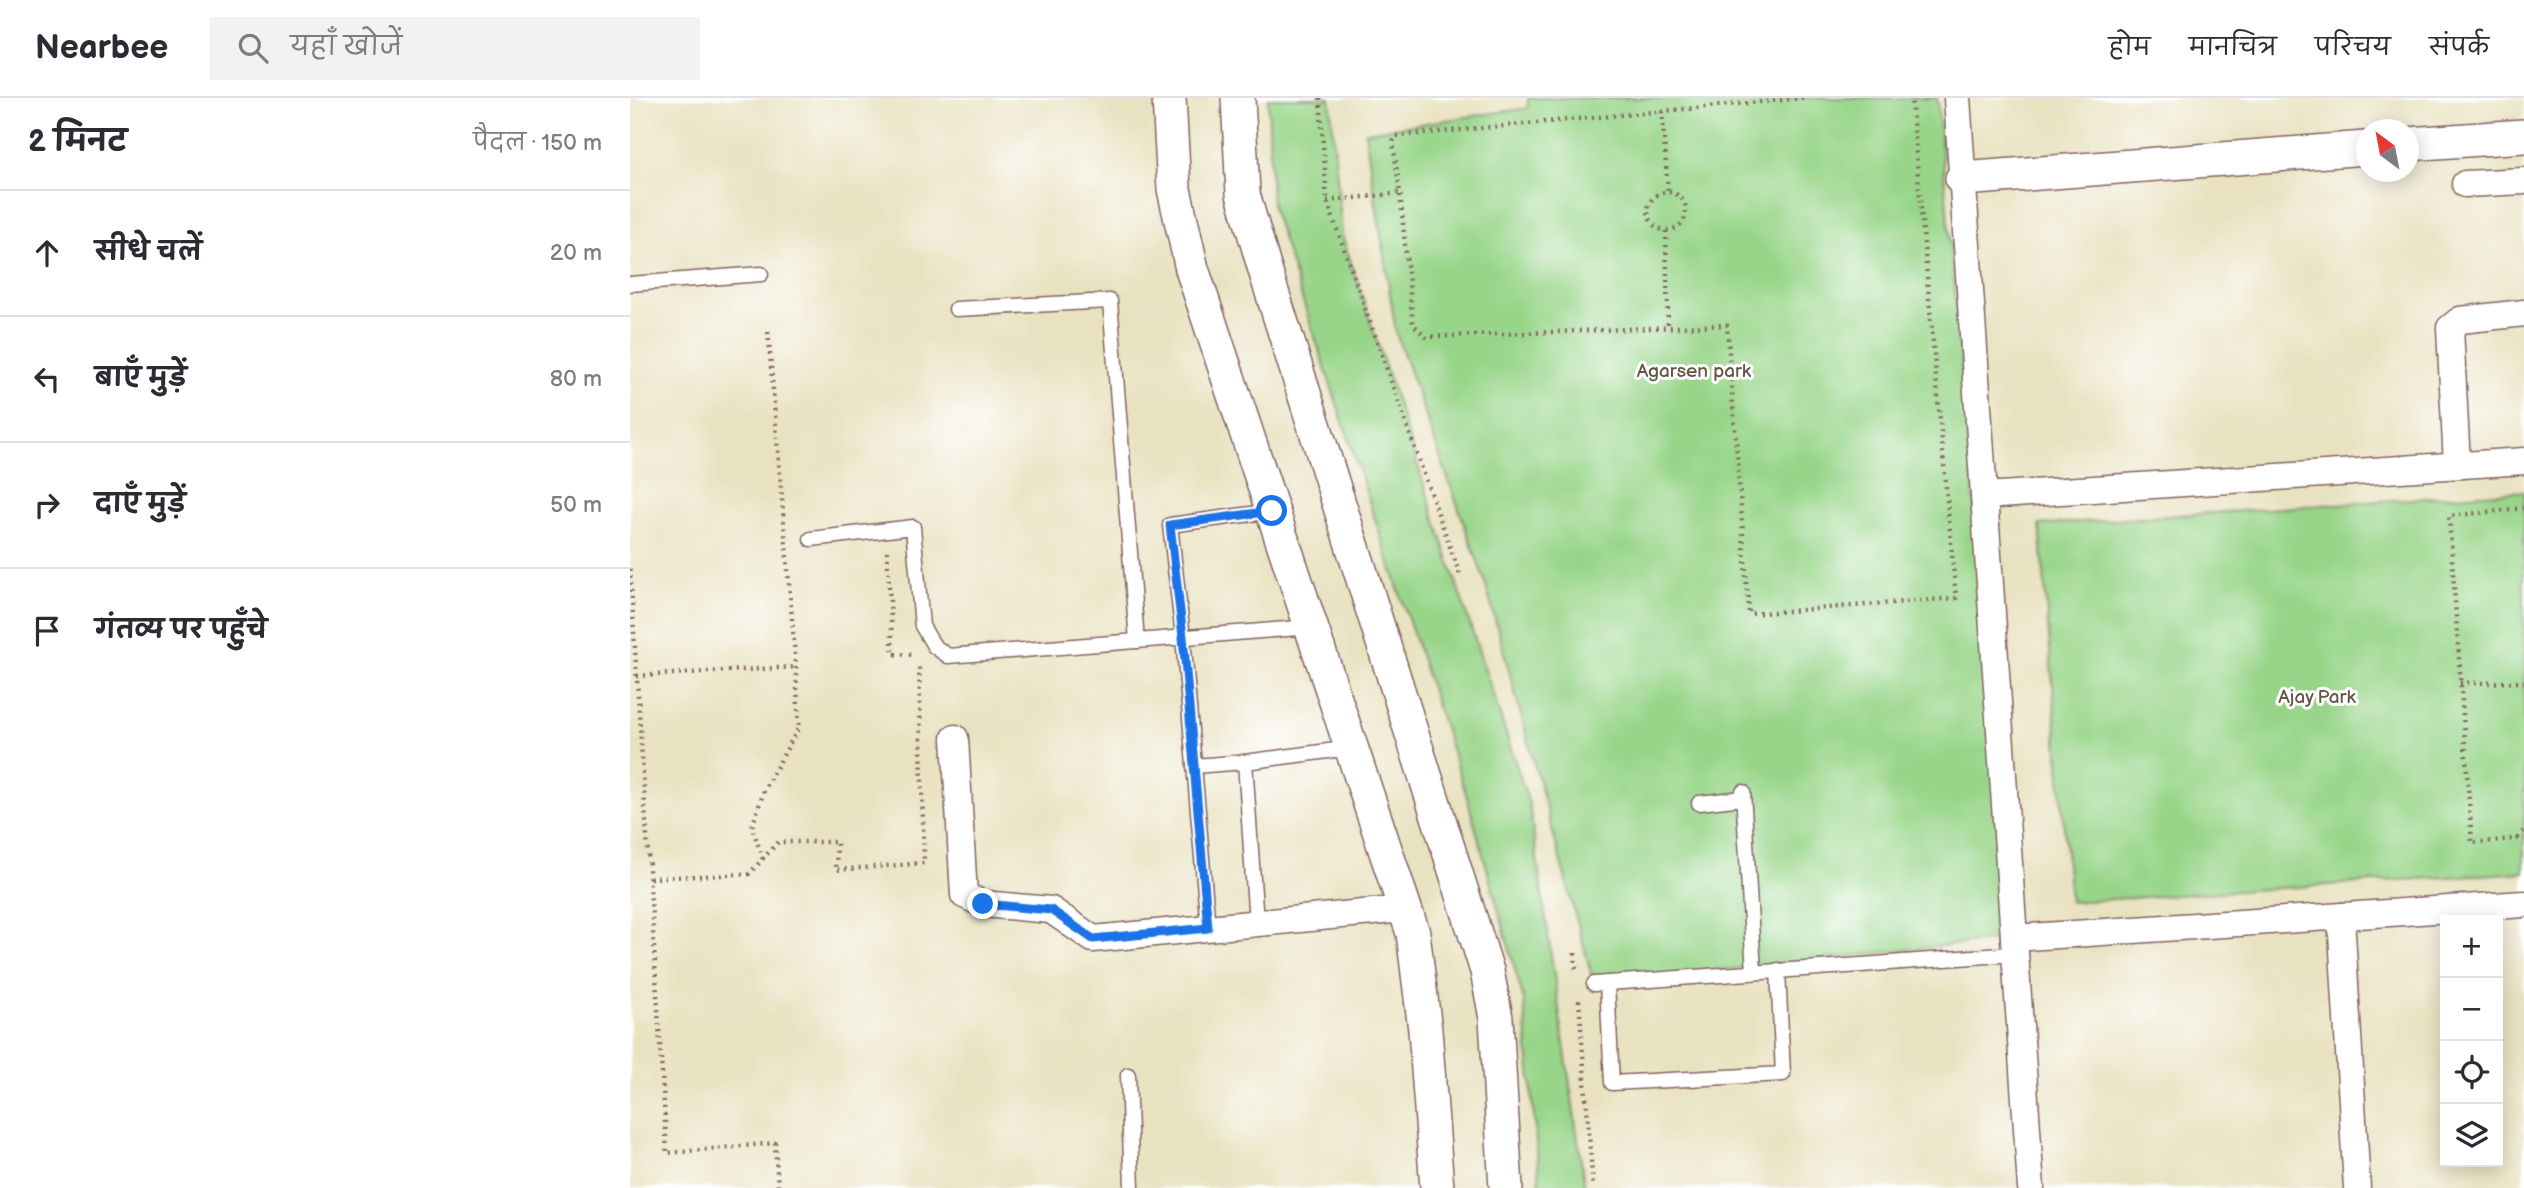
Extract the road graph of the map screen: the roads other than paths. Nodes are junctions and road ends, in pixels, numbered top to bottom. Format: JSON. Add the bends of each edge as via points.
{"nodes":[{"id":1,"x":1169,"y":98,"type":"edge"},
{"id":2,"x":1238,"y":98,"type":"edge"},
{"id":3,"x":1957,"y":98,"type":"edge"},
{"id":4,"x":2524,"y":136,"type":"edge"},
{"id":5,"x":2419,"y":144,"type":"edge"},
{"id":6,"x":2356,"y":149,"type":"edge"},
{"id":7,"x":1962,"y":179,"type":"junction"},
{"id":8,"x":2524,"y":181,"type":"edge"},
{"id":9,"x":2465,"y":184,"type":"dead end"},
{"id":10,"x":761,"y":274,"type":"dead end"},
{"id":11,"x":630,"y":284,"type":"edge"},
{"id":12,"x":956,"y":309,"type":"dead end"},
{"id":13,"x":2524,"y":313,"type":"edge"},
{"id":14,"x":2524,"y":461,"type":"edge"},
{"id":15,"x":2457,"y":465,"type":"junction"},
{"id":16,"x":1984,"y":496,"type":"junction"},
{"id":17,"x":1272,"y":511,"type":"junction"},
{"id":18,"x":811,"y":539,"type":"dead end"},
{"id":19,"x":1311,"y":627,"type":"junction"},
{"id":20,"x":1183,"y":637,"type":"junction"},
{"id":21,"x":1138,"y":641,"type":"junction"},
{"id":22,"x":955,"y":738,"type":"dead end"},
{"id":23,"x":1351,"y":748,"type":"junction"},
{"id":24,"x":1245,"y":762,"type":"junction"},
{"id":25,"x":1194,"y":766,"type":"junction"},
{"id":26,"x":1699,"y":803,"type":"dead end"},
{"id":27,"x":2524,"y":904,"type":"edge"},
{"id":28,"x":1404,"y":909,"type":"junction"},
{"id":29,"x":2342,"y":916,"type":"junction"},
{"id":30,"x":1256,"y":923,"type":"junction"},
{"id":31,"x":1208,"y":928,"type":"junction"},
{"id":32,"x":2015,"y":946,"type":"junction"},
{"id":33,"x":1778,"y":970,"type":"junction"},
{"id":34,"x":1754,"y":972,"type":"junction"},
{"id":35,"x":1128,"y":1075,"type":"dead end"},
{"id":36,"x":1132,"y":1188,"type":"edge"},
{"id":37,"x":1437,"y":1188,"type":"edge"},
{"id":38,"x":1506,"y":1188,"type":"edge"},
{"id":39,"x":2031,"y":1188,"type":"edge"},
{"id":40,"x":2357,"y":1188,"type":"edge"}],
"edges":[{"from":1,"to":17,"type":"street","via":[[1174,189],[1192,269]]},
{"from":2,"to":38,"type":"street","via":[[1247,207],[1488,971],[1496,1018]]},
{"from":3,"to":7,"type":"street"},
{"from":4,"to":5,"type":"street"},
{"from":6,"to":7,"type":"street"},
{"from":7,"to":16,"type":"street"},
{"from":8,"to":9,"type":"street"},
{"from":10,"to":11,"type":"lane"},
{"from":12,"to":21,"type":"lane","via":[[1110,301]]},
{"from":13,"to":15,"type":"street","via":[[2460,320],[2450,328]]},
{"from":14,"to":15,"type":"street"},
{"from":15,"to":16,"type":"street"},
{"from":16,"to":32,"type":"street"},
{"from":17,"to":19,"type":"street"},
{"from":17,"to":20,"type":"lane","via":[[1170,525]]},
{"from":18,"to":21,"type":"lane","via":[[913,527],[922,626],[934,646],[948,656]]},
{"from":19,"to":20,"type":"lane"},
{"from":19,"to":23,"type":"street"},
{"from":20,"to":21,"type":"lane"},
{"from":20,"to":25,"type":"lane"},
{"from":22,"to":31,"type":"street","via":[[964,895],[983,904],[1051,910],[1093,939]]},
{"from":23,"to":24,"type":"lane"},
{"from":23,"to":28,"type":"street"},
{"from":24,"to":25,"type":"lane"},
{"from":24,"to":30,"type":"lane"},
{"from":25,"to":31,"type":"lane"},
{"from":26,"to":34,"type":"lane","via":[[1743,795]]},
{"from":27,"to":29,"type":"street"},
{"from":28,"to":30,"type":"street"},
{"from":28,"to":37,"type":"street","via":[[1413,933],[1425,1030]]},
{"from":29,"to":32,"type":"street"},
{"from":29,"to":40,"type":"street"},
{"from":30,"to":31,"type":"street"},
{"from":32,"to":33,"type":"lane"},
{"from":32,"to":39,"type":"street"},
{"from":33,"to":34,"type":"lane"},
{"from":33,"to":34,"type":"lane","via":[[1783,1074],[1612,1083],[1600,983]]},
{"from":35,"to":36,"type":"lane"}]}
